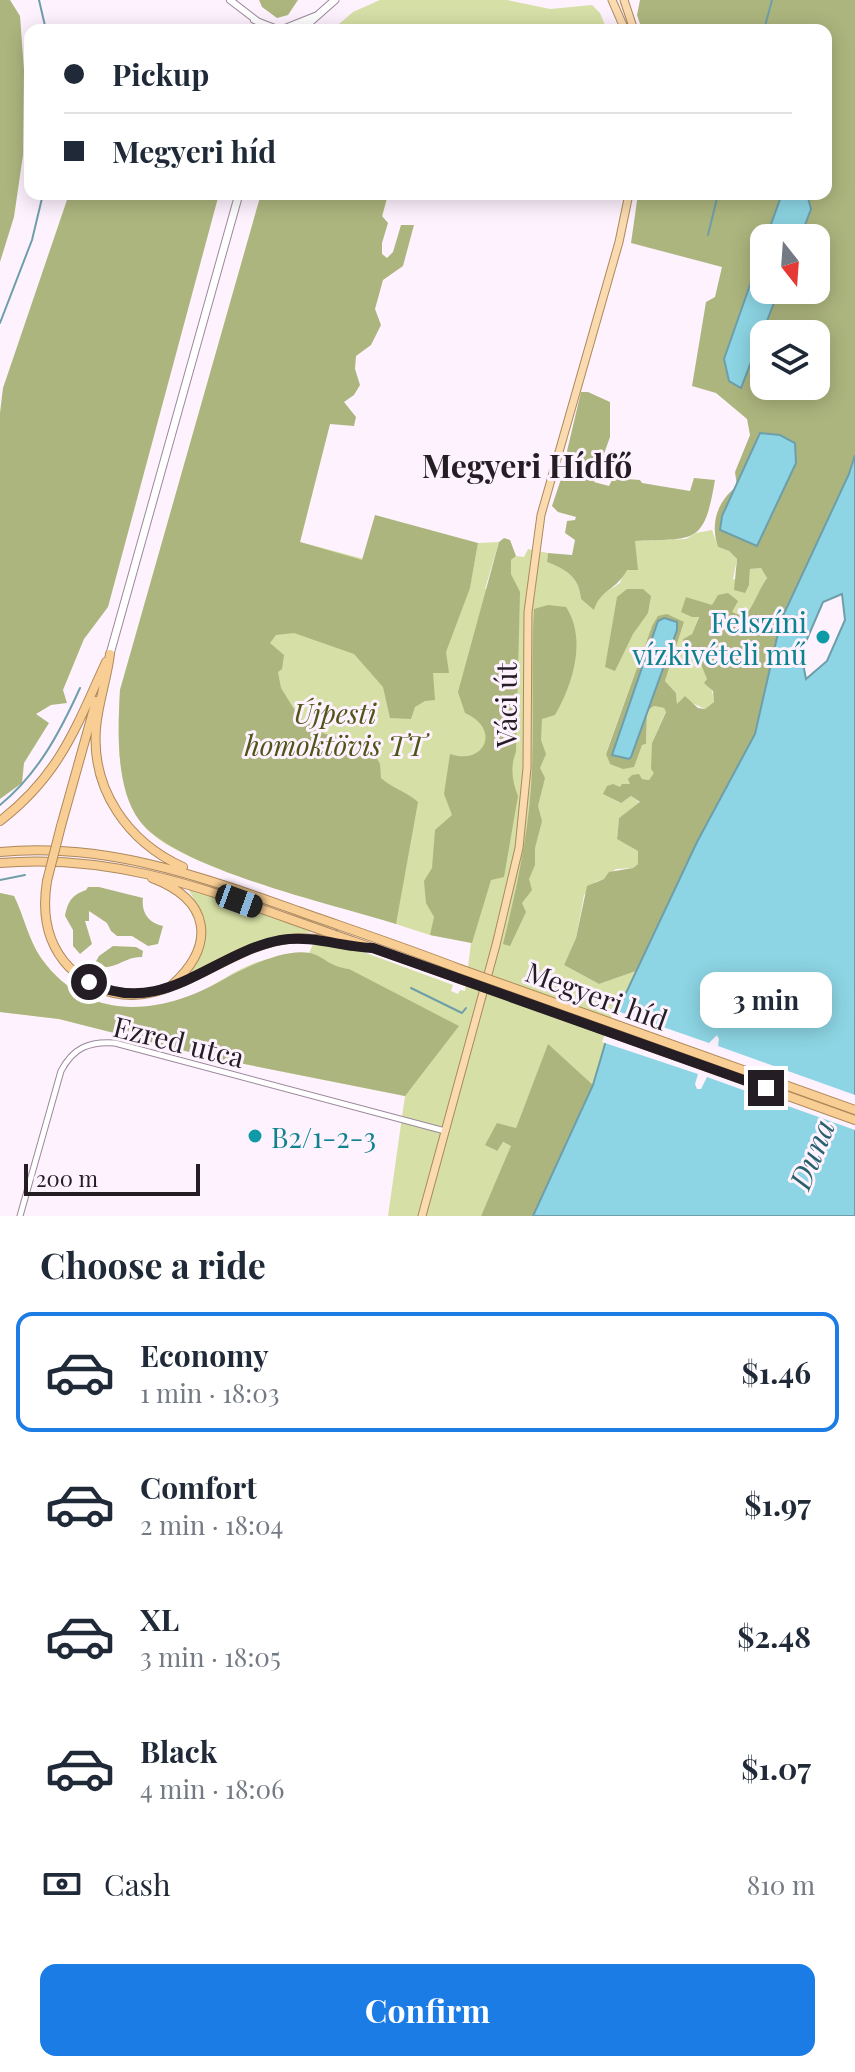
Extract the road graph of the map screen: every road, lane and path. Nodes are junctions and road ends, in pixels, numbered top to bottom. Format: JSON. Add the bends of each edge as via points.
{"nodes":[{"id":1,"x":230,"y":0,"type":"edge"},
{"id":2,"x":335,"y":0,"type":"edge"},
{"id":3,"x":610,"y":0,"type":"edge"},
{"id":4,"x":622,"y":0,"type":"edge"},
{"id":5,"x":315,"y":16,"type":"junction"},
{"id":6,"x":254,"y":20,"type":"junction"},
{"id":7,"x":259,"y":24,"type":"edge"},
{"id":8,"x":264,"y":24,"type":"edge"},
{"id":9,"x":295,"y":24,"type":"edge"},
{"id":10,"x":307,"y":24,"type":"edge"},
{"id":11,"x":622,"y":24,"type":"edge"},
{"id":12,"x":632,"y":24,"type":"edge"},
{"id":13,"x":237,"y":200,"type":"edge"},
{"id":14,"x":628,"y":200,"type":"edge"},
{"id":15,"x":110,"y":654,"type":"junction"},
{"id":16,"x":0,"y":821,"type":"edge"},
{"id":17,"x":0,"y":852,"type":"edge"},
{"id":18,"x":0,"y":863,"type":"edge"},
{"id":19,"x":141,"y":872,"type":"junction"},
{"id":20,"x":230,"y":887,"type":"junction"},
{"id":21,"x":373,"y":948,"type":"junction"},
{"id":22,"x":459,"y":974,"type":"junction"},
{"id":23,"x":170,"y":987,"type":"junction"},
{"id":24,"x":855,"y":1110,"type":"edge"},
{"id":25,"x":855,"y":1120,"type":"edge"},
{"id":26,"x":445,"y":1131,"type":"junction"},
{"id":27,"x":20,"y":1216,"type":"edge"},
{"id":28,"x":422,"y":1216,"type":"edge"}],
"edges":[{"from":1,"to":6,"type":"street"},
{"from":2,"to":5,"type":"main road"},
{"from":3,"to":11,"type":"main road"},
{"from":4,"to":12,"type":"main road"},
{"from":5,"to":9,"type":"street"},
{"from":5,"to":10,"type":"main road"},
{"from":6,"to":7,"type":"street"},
{"from":6,"to":8,"type":"street"},
{"from":13,"to":15,"type":"main road"},
{"from":14,"to":26,"type":"main road","name":"Váci út","via":[[539,526],[528,612],[527,768],[519,848]]},
{"from":15,"to":16,"type":"highway","via":[[60,758]]},
{"from":15,"to":20,"type":"highway","via":[[96,737],[108,797],[148,847]]},
{"from":15,"to":23,"type":"highway","bridge":true,"via":[[61,826],[44,911],[58,953],[80,977],[125,994]]},
{"from":17,"to":20,"type":"highway","via":[[102,853]]},
{"from":18,"to":19,"type":"highway","via":[[64,861]]},
{"from":19,"to":21,"type":"highway","via":[[212,891]]},
{"from":19,"to":23,"type":"highway","via":[[181,892],[198,917],[197,956]]},
{"from":20,"to":22,"type":"highway"},
{"from":21,"to":22,"type":"highway"},
{"from":21,"to":23,"type":"highway","via":[[314,938],[279,941]]},
{"from":22,"to":24,"type":"highway","name":"Megyeri híd","bridge":true},
{"from":22,"to":25,"type":"highway","name":"Megyeri híd","bridge":true},
{"from":26,"to":27,"type":"street","name":"Ezred utca","via":[[98,1042],[75,1051],[61,1071]]},
{"from":26,"to":28,"type":"main road","name":"Váci út"}]}
